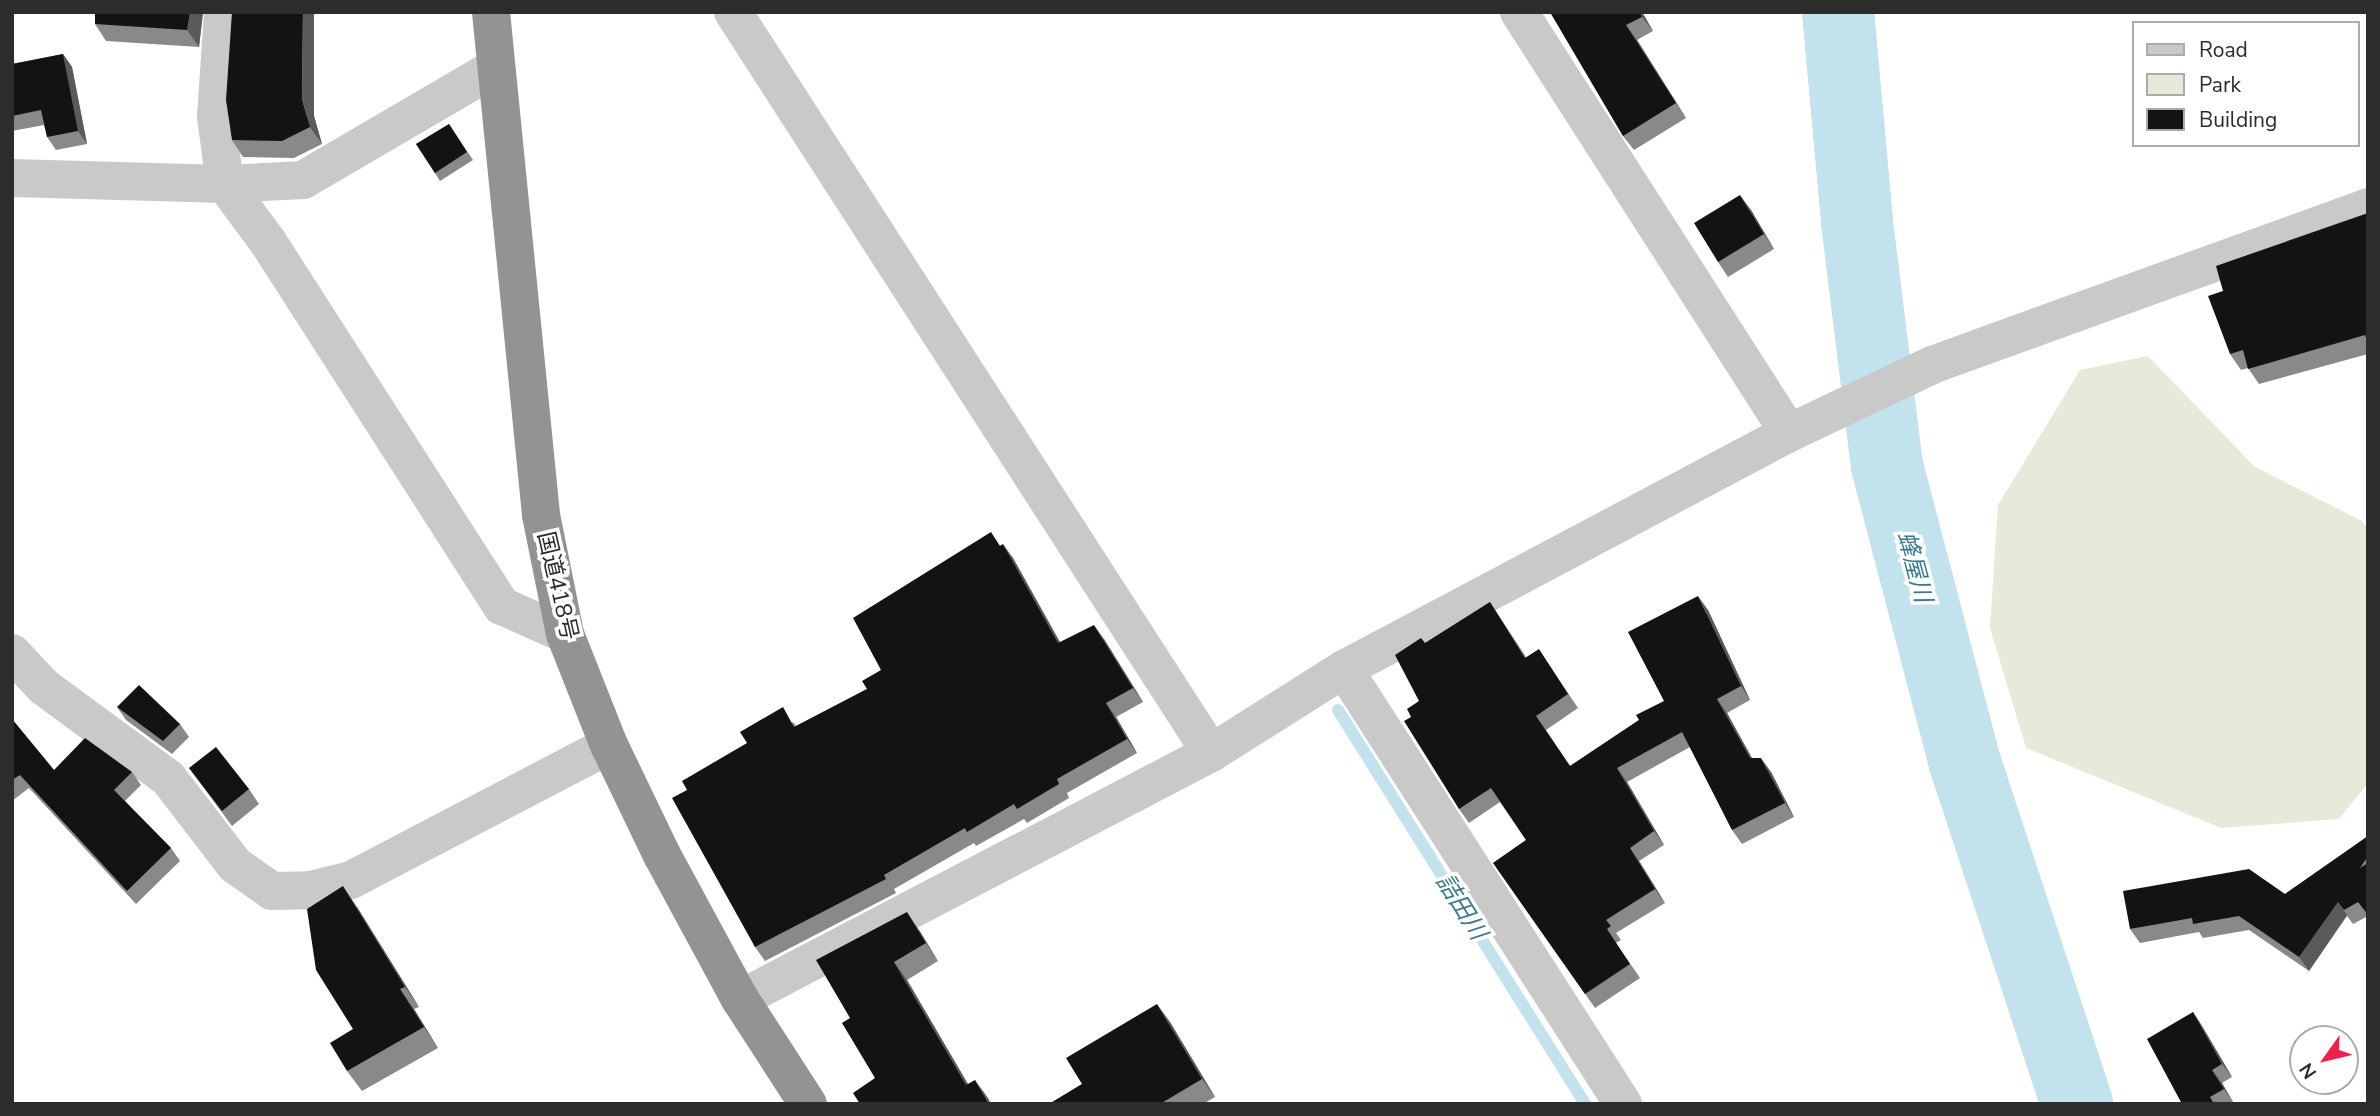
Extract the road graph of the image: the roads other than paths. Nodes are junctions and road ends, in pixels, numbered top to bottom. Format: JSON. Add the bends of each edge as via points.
{"nodes":[{"id":1,"x":223,"y":12,"type":"edge"},
{"id":2,"x":491,"y":12,"type":"edge"},
{"id":3,"x":733,"y":12,"type":"edge"},
{"id":4,"x":1519,"y":12,"type":"edge"},
{"id":5,"x":495,"y":68,"type":"junction"},
{"id":6,"x":12,"y":178,"type":"edge"},
{"id":7,"x":225,"y":184,"type":"junction"},
{"id":8,"x":2368,"y":207,"type":"edge"},
{"id":9,"x":1806,"y":426,"type":"junction"},
{"id":10,"x":565,"y":634,"type":"junction"},
{"id":11,"x":12,"y":653,"type":"edge"},
{"id":12,"x":1344,"y":669,"type":"junction"},
{"id":13,"x":609,"y":745,"type":"junction"},
{"id":14,"x":1211,"y":753,"type":"junction"},
{"id":15,"x":740,"y":999,"type":"junction"},
{"id":16,"x":808,"y":1104,"type":"edge"},
{"id":17,"x":1623,"y":1104,"type":"edge"}],
"edges":[{"from":1,"to":7,"type":"street","via":[[216,117]]},
{"from":2,"to":5,"type":"highway","name":"国道418号"},
{"from":3,"to":14,"type":"street"},
{"from":4,"to":9,"type":"street"},
{"from":5,"to":7,"type":"street","via":[[303,180]]},
{"from":5,"to":10,"type":"highway","name":"国道418号","via":[[541,515]]},
{"from":6,"to":7,"type":"street"},
{"from":7,"to":10,"type":"street","via":[[268,242],[502,606]]},
{"from":8,"to":9,"type":"street","via":[[1932,365]]},
{"from":9,"to":12,"type":"street"},
{"from":10,"to":13,"type":"highway","name":"国道418号"},
{"from":11,"to":13,"type":"street","via":[[44,687],[168,778],[235,865],[272,891],[312,890],[351,880]]},
{"from":12,"to":14,"type":"street"},
{"from":12,"to":17,"type":"street"},
{"from":13,"to":15,"type":"highway","name":"国道418号"},
{"from":14,"to":15,"type":"street"},
{"from":15,"to":16,"type":"highway","name":"国道418号"}]}
